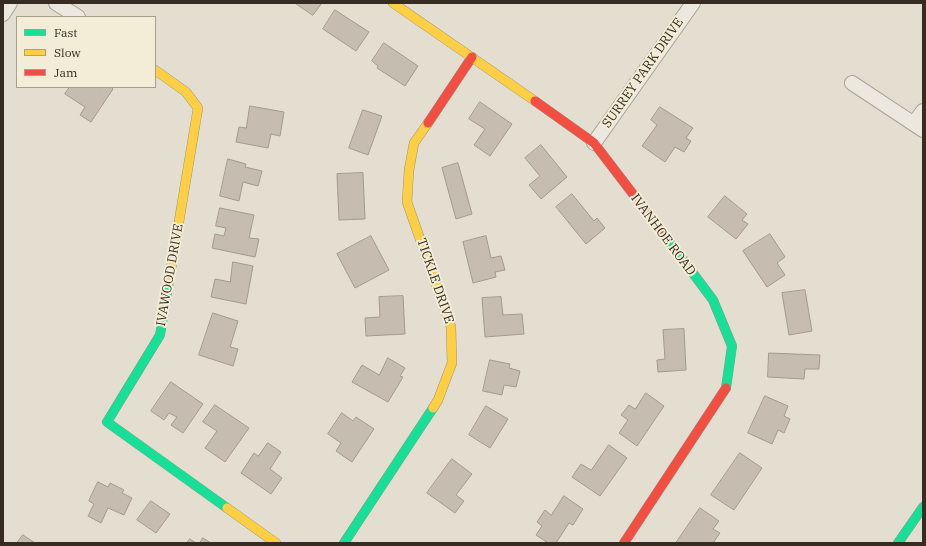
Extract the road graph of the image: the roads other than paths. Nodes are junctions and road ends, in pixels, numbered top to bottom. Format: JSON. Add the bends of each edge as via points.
{"nodes":[{"id":1,"x":10,"y":3,"type":"edge"},
{"id":2,"x":56,"y":3,"type":"edge"},
{"id":3,"x":393,"y":3,"type":"edge"},
{"id":4,"x":691,"y":4,"type":"edge"},
{"id":5,"x":3,"y":14,"type":"edge"},
{"id":6,"x":76,"y":16,"type":"edge"},
{"id":7,"x":472,"y":57,"type":"junction"},
{"id":8,"x":156,"y":71,"type":"edge"},
{"id":9,"x":852,"y":83,"type":"dead end"},
{"id":10,"x":923,"y":111,"type":"edge"},
{"id":11,"x":919,"y":126,"type":"edge"},
{"id":12,"x":594,"y":144,"type":"junction"},
{"id":13,"x":923,"y":507,"type":"edge"},
{"id":14,"x":276,"y":543,"type":"edge"},
{"id":15,"x":344,"y":543,"type":"edge"},
{"id":16,"x":624,"y":543,"type":"edge"},
{"id":17,"x":898,"y":543,"type":"edge"}],
"edges":[{"from":1,"to":5,"type":"street"},
{"from":2,"to":6,"type":"street"},
{"from":3,"to":7,"type":"street","name":"IVANHOE ROAD"},
{"from":4,"to":12,"type":"street","name":"SURREY PARK DRIVE"},
{"from":7,"to":12,"type":"street","name":"IVANHOE ROAD"},
{"from":7,"to":15,"type":"street","name":"TICKLE DRIVE","via":[[414,143],[408,170],[407,202],[451,327],[452,363],[438,400]]},
{"from":8,"to":14,"type":"street","name":"IVAWOOD DRIVE","via":[[186,92],[198,108],[160,335],[107,422]]},
{"from":9,"to":11,"type":"street"},
{"from":10,"to":11,"type":"street"},
{"from":12,"to":16,"type":"street","name":"IVANHOE ROAD","via":[[713,300],[732,346],[726,388]]},
{"from":13,"to":17,"type":"street"}]}
